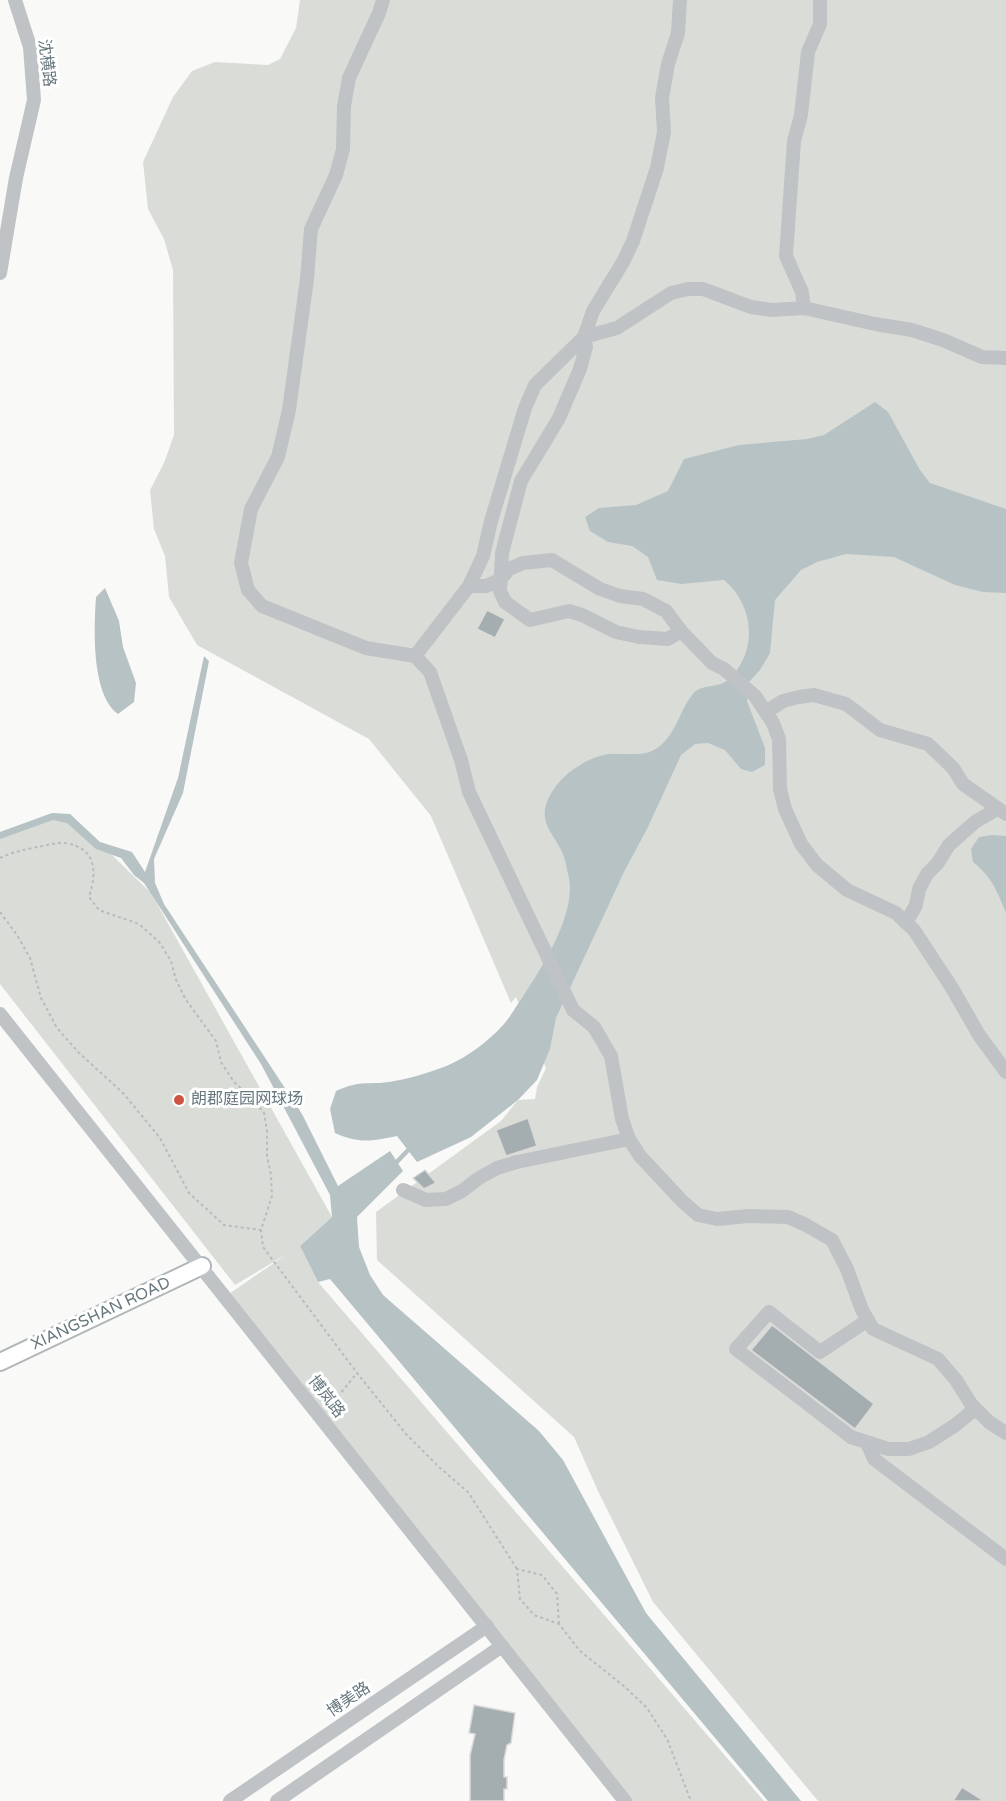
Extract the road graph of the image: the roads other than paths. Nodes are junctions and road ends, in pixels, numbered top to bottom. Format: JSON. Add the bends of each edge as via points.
{"nodes":[{"id":1,"x":15,"y":0,"type":"edge"},
{"id":2,"x":383,"y":0,"type":"edge"},
{"id":3,"x":680,"y":0,"type":"edge"},
{"id":4,"x":820,"y":0,"type":"edge"},
{"id":5,"x":0,"y":273,"type":"edge"},
{"id":6,"x":804,"y":308,"type":"junction"},
{"id":7,"x":584,"y":337,"type":"junction"},
{"id":8,"x":1006,"y":358,"type":"edge"},
{"id":9,"x":500,"y":580,"type":"junction"},
{"id":10,"x":469,"y":586,"type":"junction"},
{"id":11,"x":681,"y":632,"type":"junction"},
{"id":12,"x":415,"y":656,"type":"junction"},
{"id":13,"x":766,"y":712,"type":"junction"},
{"id":14,"x":1002,"y":812,"type":"edge"},
{"id":15,"x":906,"y":923,"type":"junction"},
{"id":16,"x":0,"y":1014,"type":"edge"},
{"id":17,"x":1006,"y":1072,"type":"edge"},
{"id":18,"x":629,"y":1139,"type":"junction"},
{"id":19,"x":403,"y":1190,"type":"dead end"},
{"id":20,"x":202,"y":1266,"type":"junction"},
{"id":21,"x":868,"y":1320,"type":"junction"},
{"id":22,"x":0,"y":1362,"type":"edge"},
{"id":23,"x":975,"y":1409,"type":"junction"},
{"id":24,"x":1006,"y":1433,"type":"edge"},
{"id":25,"x":867,"y":1443,"type":"junction"},
{"id":26,"x":1006,"y":1559,"type":"edge"},
{"id":27,"x":487,"y":1626,"type":"junction"},
{"id":28,"x":502,"y":1646,"type":"junction"},
{"id":29,"x":230,"y":1801,"type":"edge"},
{"id":30,"x":277,"y":1801,"type":"edge"},
{"id":31,"x":625,"y":1801,"type":"edge"}],
"edges":[{"from":1,"to":5,"type":"street","name":"沈横路","via":[[30,47],[34,100]]},
{"from":2,"to":12,"type":"street","via":[[349,78],[339,166],[311,229],[289,410],[278,457],[251,509],[241,563],[248,590],[262,606],[366,648]]},
{"from":3,"to":7,"type":"street","via":[[678,33],[662,98],[664,132],[657,168],[633,241],[593,311]]},
{"from":4,"to":6,"type":"street","via":[[820,24],[808,52],[794,141],[786,256],[802,292]]},
{"from":6,"to":7,"type":"street","via":[[751,307],[703,289],[688,289],[671,294],[617,328]]},
{"from":6,"to":8,"type":"street","via":[[912,330],[982,357]]},
{"from":7,"to":9,"type":"street","via":[[586,347],[576,379],[521,481],[502,553]]},
{"from":7,"to":10,"type":"street","via":[[535,385],[483,556]]},
{"from":9,"to":10,"type":"street","via":[[486,586]]},
{"from":9,"to":11,"type":"street","via":[[509,569],[523,563],[552,560],[600,589],[643,599],[666,612]]},
{"from":9,"to":11,"type":"street","via":[[505,602],[530,620],[569,611],[616,632],[639,637],[668,639]]},
{"from":10,"to":12,"type":"street"},
{"from":11,"to":13,"type":"street","via":[[712,663],[755,696]]},
{"from":12,"to":18,"type":"street","via":[[430,672],[469,792],[573,1010],[594,1027],[611,1056]]},
{"from":13,"to":14,"type":"street","via":[[783,700],[806,696],[846,704],[880,730],[928,744],[953,768],[963,784]]},
{"from":13,"to":15,"type":"street","via":[[779,739],[780,789],[785,809],[801,844],[817,865],[847,890],[896,913]]},
{"from":14,"to":15,"type":"street","via":[[975,822],[949,845],[919,888],[916,905]]},
{"from":15,"to":17,"type":"street"},
{"from":16,"to":20,"type":"street","name":"博岚路"},
{"from":18,"to":19,"type":"street","via":[[497,1168],[446,1198],[426,1200]]},
{"from":18,"to":21,"type":"street","via":[[640,1156],[698,1215],[717,1219],[788,1218],[832,1240]]},
{"from":20,"to":22,"type":"main road","name":"XIANGSHAN ROAD"},
{"from":20,"to":27,"type":"street","name":"博岚路"},
{"from":21,"to":23,"type":"street","via":[[873,1329],[938,1359]]},
{"from":21,"to":25,"type":"street","via":[[820,1352],[769,1312],[736,1349],[850,1437]]},
{"from":23,"to":24,"type":"street"},
{"from":23,"to":25,"type":"street","via":[[929,1442],[909,1449]]},
{"from":25,"to":26,"type":"street","via":[[874,1459]]},
{"from":27,"to":28,"type":"street","name":"博岚路"},
{"from":27,"to":29,"type":"street","name":"博美路"},
{"from":28,"to":30,"type":"street"},
{"from":28,"to":31,"type":"street","name":"博岚路"}]}
